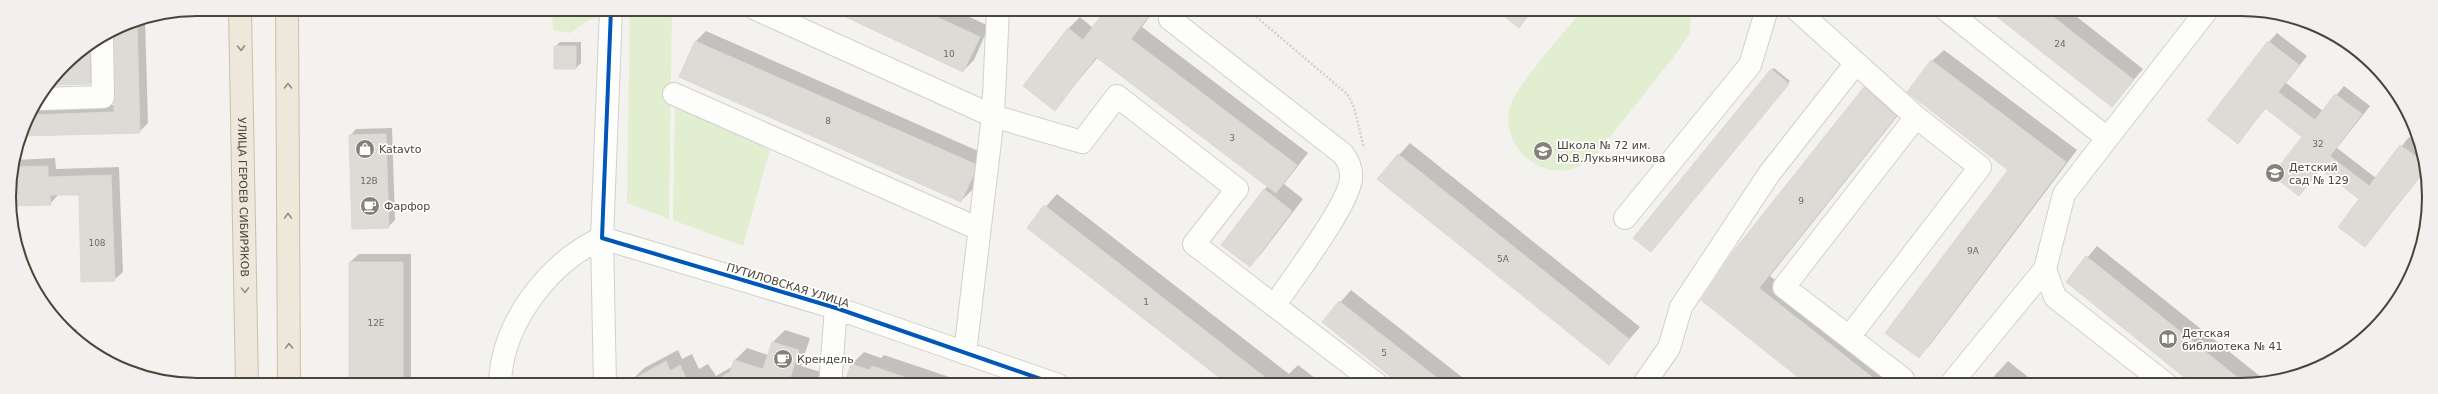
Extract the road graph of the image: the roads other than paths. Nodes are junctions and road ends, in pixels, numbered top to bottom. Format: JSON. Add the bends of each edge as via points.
{"nodes":[{"id":1,"x":240,"y":16,"type":"edge"},
{"id":2,"x":287,"y":16,"type":"edge"},
{"id":3,"x":611,"y":16,"type":"edge"},
{"id":4,"x":772,"y":16,"type":"edge"},
{"id":5,"x":998,"y":16,"type":"edge"},
{"id":6,"x":1765,"y":16,"type":"edge"},
{"id":7,"x":1804,"y":16,"type":"edge"},
{"id":8,"x":1954,"y":16,"type":"edge"},
{"id":9,"x":2203,"y":16,"type":"edge"},
{"id":10,"x":1170,"y":19,"type":"dead end"},
{"id":11,"x":102,"y":43,"type":"edge"},
{"id":12,"x":1856,"y":63,"type":"junction"},
{"id":13,"x":674,"y":94,"type":"dead end"},
{"id":14,"x":45,"y":99,"type":"edge"},
{"id":15,"x":993,"y":116,"type":"junction"},
{"id":16,"x":1916,"y":117,"type":"junction"},
{"id":17,"x":2107,"y":138,"type":"junction"},
{"id":18,"x":1625,"y":218,"type":"dead end"},
{"id":19,"x":979,"y":230,"type":"junction"},
{"id":20,"x":602,"y":238,"type":"junction"},
{"id":21,"x":2045,"y":269,"type":"junction"},
{"id":22,"x":1275,"y":305,"type":"junction"},
{"id":23,"x":836,"y":308,"type":"junction"},
{"id":24,"x":1849,"y":337,"type":"junction"},
{"id":25,"x":965,"y":353,"type":"junction"},
{"id":26,"x":1354,"y":377,"type":"edge"},
{"id":27,"x":247,"y":378,"type":"edge"},
{"id":28,"x":289,"y":378,"type":"edge"},
{"id":29,"x":500,"y":378,"type":"edge"},
{"id":30,"x":605,"y":378,"type":"edge"},
{"id":31,"x":831,"y":378,"type":"edge"},
{"id":32,"x":1038,"y":378,"type":"edge"},
{"id":33,"x":1648,"y":378,"type":"edge"},
{"id":34,"x":1902,"y":378,"type":"edge"},
{"id":35,"x":1956,"y":378,"type":"edge"},
{"id":36,"x":2158,"y":378,"type":"edge"}],
"edges":[{"from":1,"to":27,"type":"highway","name":"УЛИЦА ГЕРОЕВ СИБИРЯКОВ","one_way":true},
{"from":28,"to":2,"type":"highway","one_way":true},
{"from":3,"to":20,"type":"street"},
{"from":4,"to":15,"type":"street"},
{"from":5,"to":15,"type":"street"},
{"from":6,"to":18,"type":"street","via":[[1750,64]]},
{"from":7,"to":12,"type":"street"},
{"from":8,"to":17,"type":"street"},
{"from":9,"to":17,"type":"street"},
{"from":10,"to":22,"type":"street","via":[[1344,154],[1351,165],[1351,180],[1342,204]]},
{"from":11,"to":14,"type":"street","via":[[103,97]]},
{"from":12,"to":16,"type":"street"},
{"from":12,"to":33,"type":"street","via":[[1769,174],[1681,307],[1669,348]]},
{"from":13,"to":19,"type":"street"},
{"from":15,"to":19,"type":"street"},
{"from":15,"to":22,"type":"street","via":[[1082,142],[1117,96],[1237,189],[1194,244]]},
{"from":16,"to":24,"type":"street","via":[[1980,167]]},
{"from":16,"to":24,"type":"street","via":[[1784,287]]},
{"from":17,"to":21,"type":"street","via":[[2064,194]]},
{"from":19,"to":25,"type":"street"},
{"from":20,"to":23,"type":"street","name":"ПУТИЛОВСКАЯ УЛИЦА"},
{"from":20,"to":29,"type":"street","via":[[572,256],[540,286],[525,307],[506,347],[500,367]]},
{"from":20,"to":30,"type":"street"},
{"from":21,"to":35,"type":"street"},
{"from":21,"to":36,"type":"street","via":[[2055,298]]},
{"from":22,"to":26,"type":"street"},
{"from":23,"to":25,"type":"street","name":"ПУТИЛОВСКАЯ УЛИЦА"},
{"from":23,"to":31,"type":"street"},
{"from":24,"to":34,"type":"street"},
{"from":25,"to":32,"type":"street","name":"ПУТИЛОВСКАЯ УЛИЦА"}]}
